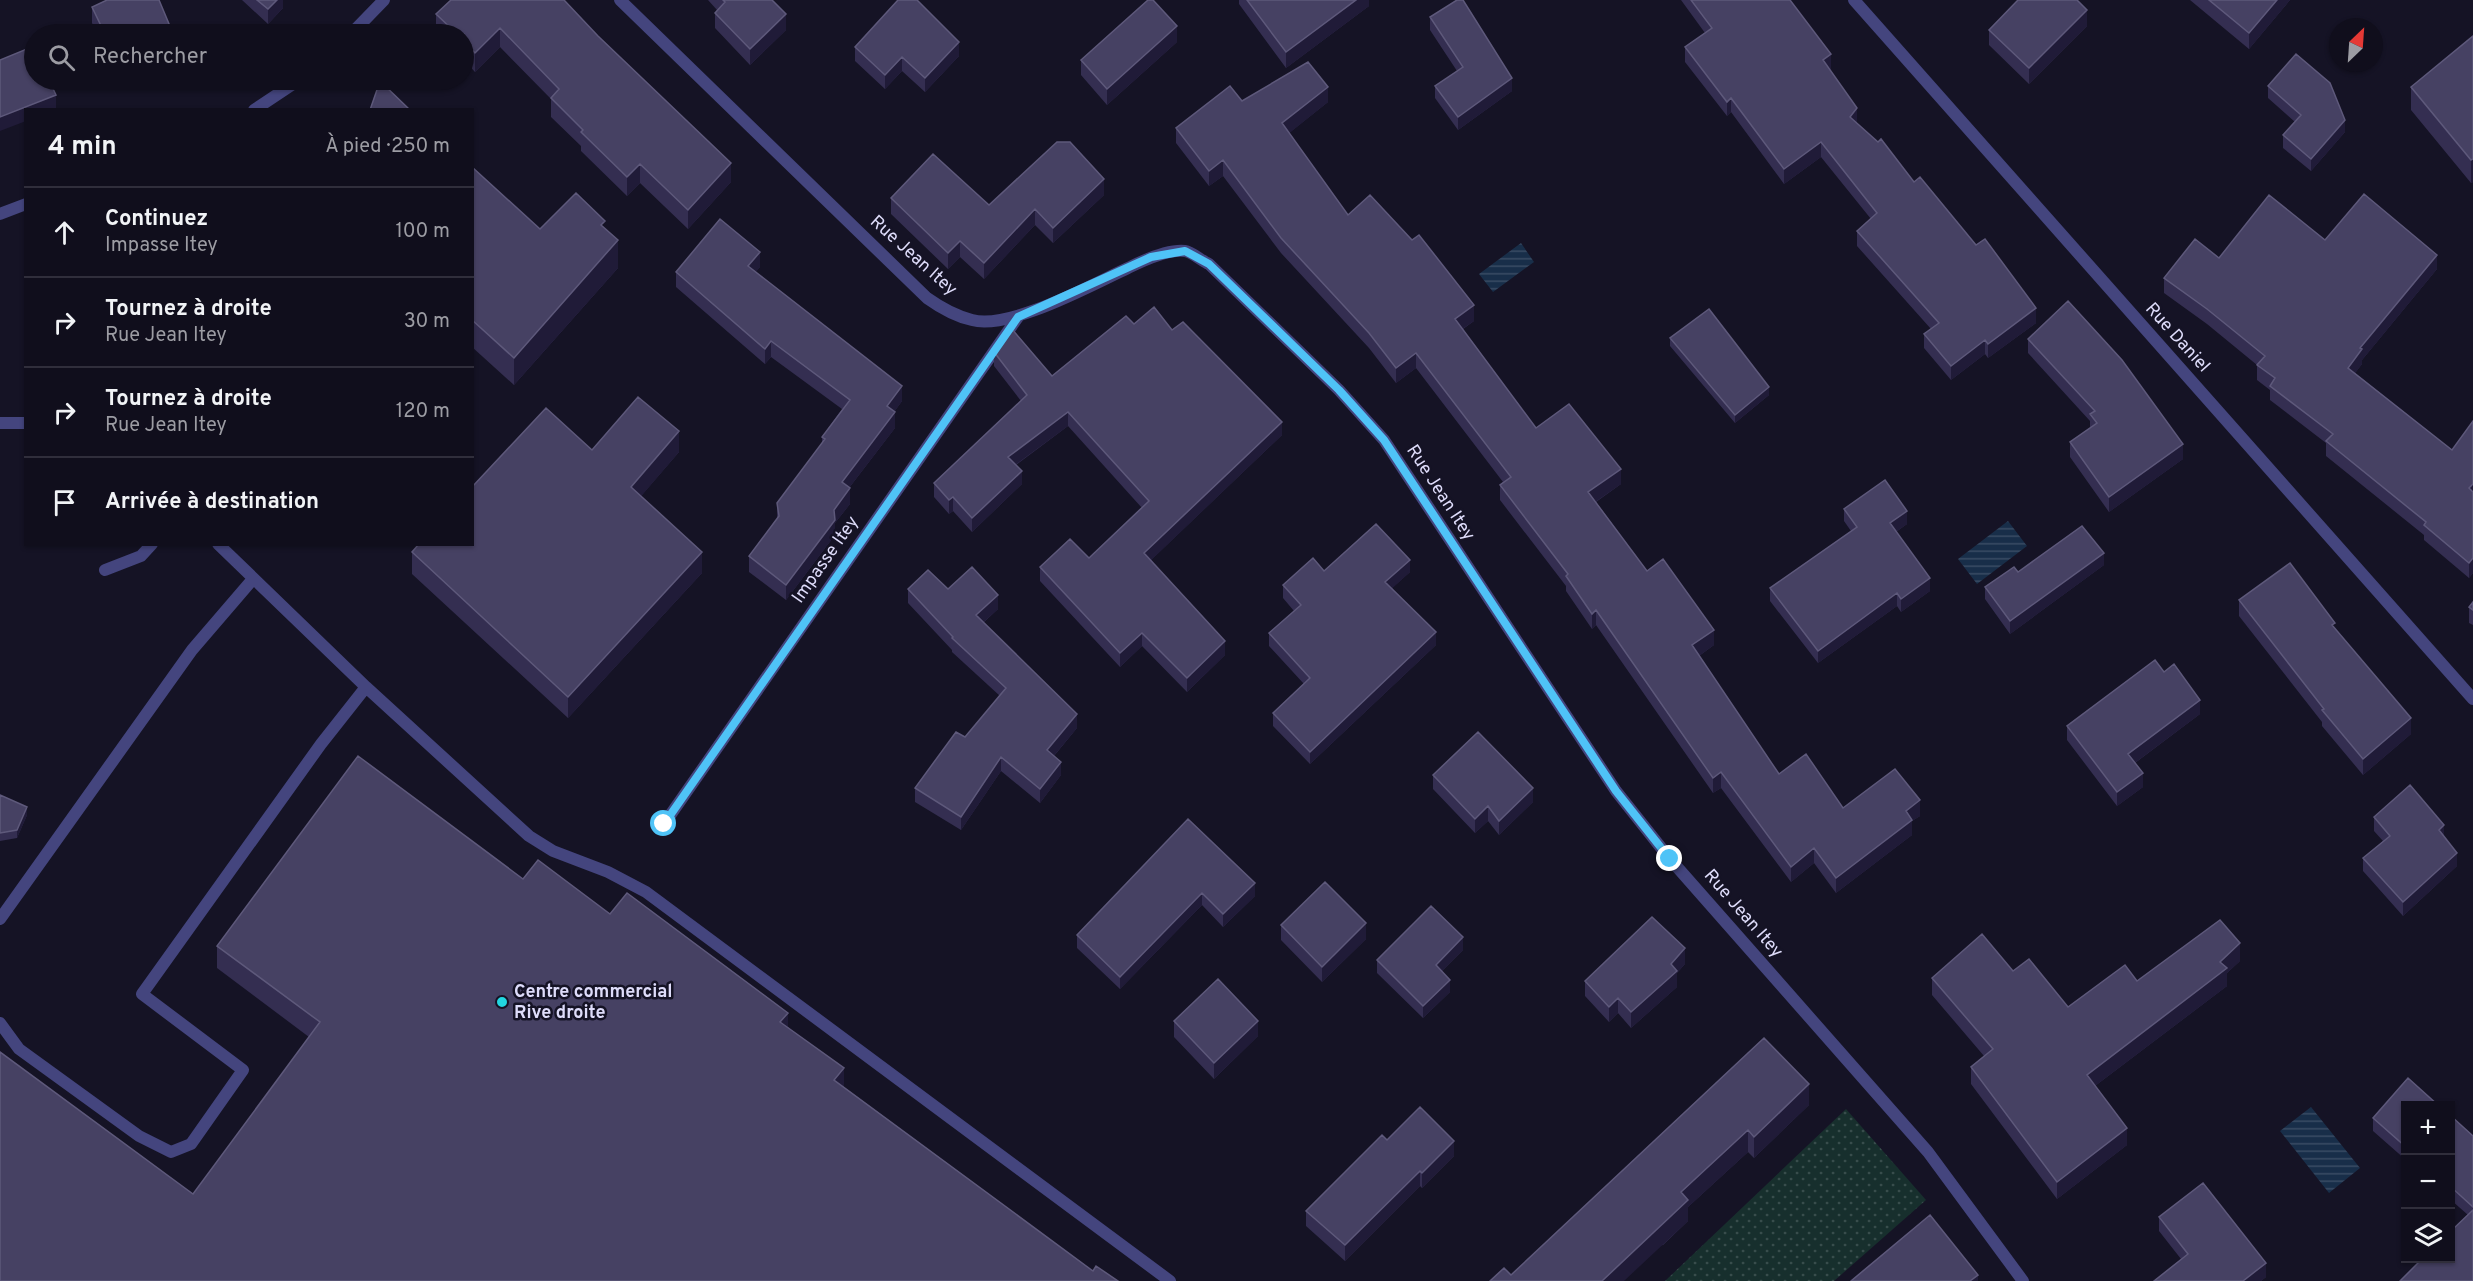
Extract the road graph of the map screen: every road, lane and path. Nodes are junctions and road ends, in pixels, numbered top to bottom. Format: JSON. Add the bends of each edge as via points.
{"nodes":[{"id":1,"x":384,"y":0,"type":"edge"},
{"id":2,"x":621,"y":0,"type":"edge"},
{"id":3,"x":1854,"y":0,"type":"edge"},
{"id":4,"x":361,"y":24,"type":"edge"},
{"id":5,"x":284,"y":90,"type":"edge"},
{"id":6,"x":257,"y":108,"type":"edge"},
{"id":7,"x":24,"y":205,"type":"edge"},
{"id":8,"x":0,"y":214,"type":"edge"},
{"id":9,"x":1018,"y":317,"type":"junction"},
{"id":10,"x":0,"y":423,"type":"edge"},
{"id":11,"x":24,"y":423,"type":"edge"},
{"id":12,"x":150,"y":546,"type":"edge"},
{"id":13,"x":220,"y":546,"type":"edge"},
{"id":14,"x":105,"y":570,"type":"dead end"},
{"id":15,"x":253,"y":579,"type":"junction"},
{"id":16,"x":366,"y":687,"type":"junction"},
{"id":17,"x":2473,"y":699,"type":"edge"},
{"id":18,"x":664,"y":824,"type":"dead end"},
{"id":19,"x":1,"y":914,"type":"edge"},
{"id":20,"x":0,"y":1023,"type":"edge"},
{"id":21,"x":1170,"y":1281,"type":"edge"},
{"id":22,"x":2023,"y":1281,"type":"edge"}],
"edges":[{"from":1,"to":4,"type":"street"},
{"from":2,"to":9,"type":"street","name":"Rue Jean Itey","via":[[927,298],[945,311],[974,321]]},
{"from":3,"to":17,"type":"street","name":"Rue Daniel"},
{"from":5,"to":6,"type":"street"},
{"from":7,"to":8,"type":"street"},
{"from":9,"to":18,"type":"street","name":"Impasse Itey"},
{"from":9,"to":22,"type":"street","name":"Rue Jean Itey","via":[[1151,257],[1185,251],[1209,264],[1339,390],[1384,440],[1616,791],[1670,859],[1928,1152]]},
{"from":10,"to":11,"type":"street"},
{"from":12,"to":14,"type":"street","via":[[141,556]]},
{"from":13,"to":15,"type":"street"},
{"from":15,"to":16,"type":"street"},
{"from":15,"to":19,"type":"street","via":[[192,650]]},
{"from":16,"to":20,"type":"street","via":[[142,994],[243,1070],[191,1144],[171,1152],[139,1136],[19,1049]]},
{"from":16,"to":21,"type":"street","via":[[529,836],[553,851],[646,892]]}]}
